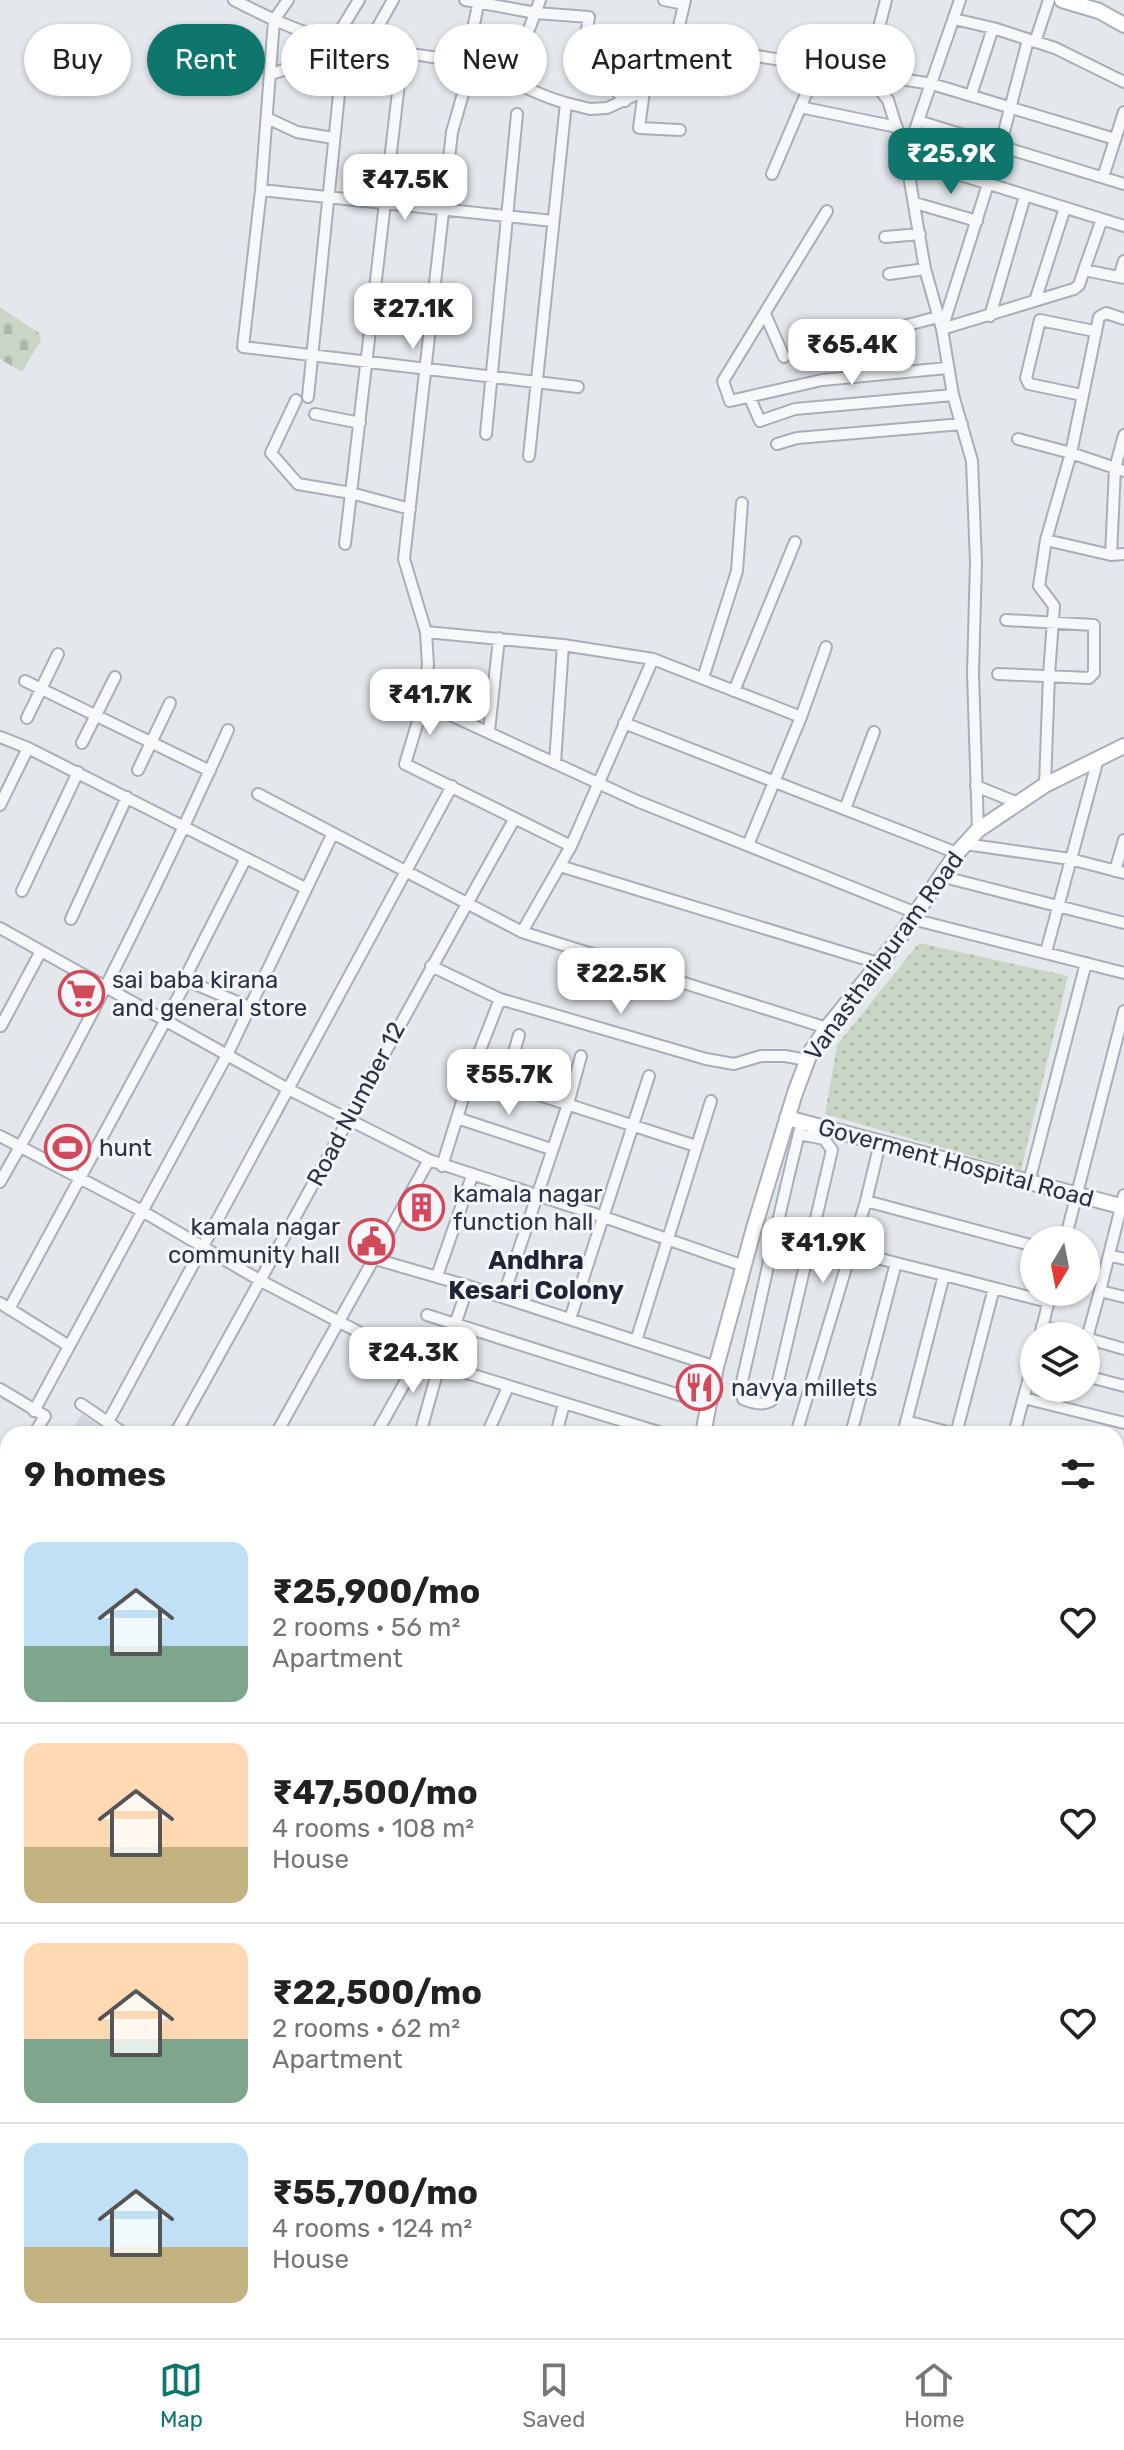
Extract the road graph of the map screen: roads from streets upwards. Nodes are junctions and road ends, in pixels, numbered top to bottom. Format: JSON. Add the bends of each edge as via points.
{"nodes":[{"id":1,"x":234,"y":0,"type":"edge"},
{"id":2,"x":288,"y":0,"type":"edge"},
{"id":3,"x":359,"y":0,"type":"edge"},
{"id":4,"x":393,"y":0,"type":"edge"},
{"id":5,"x":465,"y":0,"type":"edge"},
{"id":6,"x":540,"y":0,"type":"edge"},
{"id":7,"x":664,"y":0,"type":"edge"},
{"id":8,"x":886,"y":0,"type":"edge"},
{"id":9,"x":960,"y":0,"type":"edge"},
{"id":10,"x":1049,"y":0,"type":"edge"},
{"id":11,"x":1062,"y":0,"type":"edge"},
{"id":12,"x":479,"y":2,"type":"edge"},
{"id":13,"x":684,"y":2,"type":"edge"},
{"id":14,"x":536,"y":13,"type":"junction"},
{"id":15,"x":954,"y":19,"type":"junction"},
{"id":16,"x":274,"y":20,"type":"junction"},
{"id":17,"x":285,"y":24,"type":"edge"},
{"id":18,"x":344,"y":24,"type":"edge"},
{"id":19,"x":379,"y":24,"type":"edge"},
{"id":20,"x":474,"y":24,"type":"edge"},
{"id":21,"x":532,"y":24,"type":"edge"},
{"id":22,"x":679,"y":24,"type":"edge"},
{"id":23,"x":880,"y":24,"type":"edge"},
{"id":24,"x":1124,"y":25,"type":"edge"},
{"id":25,"x":993,"y":28,"type":"junction"},
{"id":26,"x":1032,"y":41,"type":"junction"},
{"id":27,"x":281,"y":71,"type":"edge"},
{"id":28,"x":271,"y":74,"type":"junction"},
{"id":29,"x":915,"y":81,"type":"edge"},
{"id":30,"x":1124,"y":82,"type":"edge"},
{"id":31,"x":932,"y":84,"type":"junction"},
{"id":32,"x":971,"y":95,"type":"junction"},
{"id":33,"x":339,"y":96,"type":"edge"},
{"id":34,"x":397,"y":96,"type":"edge"},
{"id":35,"x":462,"y":96,"type":"edge"},
{"id":36,"x":540,"y":96,"type":"edge"},
{"id":37,"x":634,"y":96,"type":"edge"},
{"id":38,"x":643,"y":96,"type":"edge"},
{"id":39,"x":805,"y":96,"type":"edge"},
{"id":40,"x":885,"y":96,"type":"edge"},
{"id":41,"x":625,"y":101,"type":"junction"},
{"id":42,"x":566,"y":103,"type":"junction"},
{"id":43,"x":800,"y":107,"type":"junction"},
{"id":44,"x":1010,"y":107,"type":"junction"},
{"id":45,"x":1124,"y":112,"type":"edge"},
{"id":46,"x":517,"y":114,"type":"dead end"},
{"id":47,"x":267,"y":118,"type":"junction"},
{"id":48,"x":918,"y":121,"type":"junction"},
{"id":49,"x":897,"y":127,"type":"junction"},
{"id":50,"x":680,"y":130,"type":"dead end"},
{"id":51,"x":333,"y":138,"type":"junction"},
{"id":52,"x":1115,"y":139,"type":"junction"},
{"id":53,"x":1000,"y":147,"type":"junction"},
{"id":54,"x":906,"y":158,"type":"junction"},
{"id":55,"x":772,"y":174,"type":"dead end"},
{"id":56,"x":1103,"y":177,"type":"junction"},
{"id":57,"x":988,"y":184,"type":"junction"},
{"id":58,"x":1124,"y":184,"type":"edge"},
{"id":59,"x":261,"y":190,"type":"junction"},
{"id":60,"x":327,"y":196,"type":"junction"},
{"id":61,"x":1025,"y":196,"type":"junction"},
{"id":62,"x":384,"y":202,"type":"junction"},
{"id":63,"x":915,"y":203,"type":"junction"},
{"id":64,"x":1065,"y":208,"type":"junction"},
{"id":65,"x":443,"y":209,"type":"junction"},
{"id":66,"x":827,"y":211,"type":"dead end"},
{"id":67,"x":507,"y":216,"type":"junction"},
{"id":68,"x":1102,"y":219,"type":"junction"},
{"id":69,"x":553,"y":221,"type":"junction"},
{"id":70,"x":977,"y":221,"type":"junction"},
{"id":71,"x":1124,"y":226,"type":"edge"},
{"id":72,"x":920,"y":234,"type":"junction"},
{"id":73,"x":885,"y":237,"type":"dead end"},
{"id":74,"x":1124,"y":261,"type":"edge"},
{"id":75,"x":925,"y":269,"type":"junction"},
{"id":76,"x":1084,"y":270,"type":"junction"},
{"id":77,"x":889,"y":274,"type":"dead end"},
{"id":78,"x":1122,"y":278,"type":"edge"},
{"id":79,"x":1035,"y":301,"type":"junction"},
{"id":80,"x":765,"y":314,"type":"junction"},
{"id":81,"x":990,"y":316,"type":"junction"},
{"id":82,"x":938,"y":317,"type":"junction"},
{"id":83,"x":1124,"y":319,"type":"edge"},
{"id":84,"x":942,"y":329,"type":"junction"},
{"id":85,"x":1094,"y":331,"type":"junction"},
{"id":86,"x":877,"y":333,"type":"dead end"},
{"id":87,"x":312,"y":355,"type":"junction"},
{"id":88,"x":784,"y":357,"type":"dead end"},
{"id":89,"x":367,"y":362,"type":"junction"},
{"id":90,"x":947,"y":368,"type":"junction"},
{"id":91,"x":426,"y":370,"type":"junction"},
{"id":92,"x":492,"y":376,"type":"junction"},
{"id":93,"x":536,"y":382,"type":"junction"},
{"id":94,"x":578,"y":387,"type":"dead end"},
{"id":95,"x":953,"y":395,"type":"junction"},
{"id":96,"x":1082,"y":395,"type":"junction"},
{"id":97,"x":750,"y":398,"type":"junction"},
{"id":98,"x":315,"y":414,"type":"dead end"},
{"id":99,"x":360,"y":423,"type":"junction"},
{"id":100,"x":962,"y":424,"type":"junction"},
{"id":101,"x":486,"y":434,"type":"dead end"},
{"id":102,"x":1124,"y":435,"type":"edge"},
{"id":103,"x":1018,"y":439,"type":"dead end"},
{"id":104,"x":777,"y":444,"type":"dead end"},
{"id":105,"x":1071,"y":453,"type":"junction"},
{"id":106,"x":529,"y":456,"type":"dead end"},
{"id":107,"x":1120,"y":470,"type":"edge"},
{"id":108,"x":351,"y":493,"type":"junction"},
{"id":109,"x":742,"y":503,"type":"dead end"},
{"id":110,"x":410,"y":509,"type":"junction"},
{"id":111,"x":1046,"y":540,"type":"junction"},
{"id":112,"x":795,"y":542,"type":"dead end"},
{"id":113,"x":345,"y":544,"type":"dead end"},
{"id":114,"x":1124,"y":554,"type":"edge"},
{"id":115,"x":1111,"y":555,"type":"junction"},
{"id":116,"x":1006,"y":620,"type":"dead end"},
{"id":117,"x":1052,"y":623,"type":"junction"},
{"id":118,"x":426,"y":632,"type":"junction"},
{"id":119,"x":499,"y":638,"type":"junction"},
{"id":120,"x":563,"y":645,"type":"junction"},
{"id":121,"x":826,"y":647,"type":"dead end"},
{"id":122,"x":58,"y":654,"type":"dead end"},
{"id":123,"x":653,"y":659,"type":"junction"},
{"id":124,"x":998,"y":674,"type":"dead end"},
{"id":125,"x":1049,"y":675,"type":"junction"},
{"id":126,"x":115,"y":677,"type":"dead end"},
{"id":127,"x":703,"y":678,"type":"junction"},
{"id":128,"x":25,"y":681,"type":"dead end"},
{"id":129,"x":41,"y":688,"type":"junction"},
{"id":130,"x":734,"y":691,"type":"junction"},
{"id":131,"x":422,"y":702,"type":"junction"},
{"id":132,"x":170,"y":703,"type":"dead end"},
{"id":133,"x":95,"y":715,"type":"junction"},
{"id":134,"x":801,"y":717,"type":"junction"},
{"id":135,"x":27,"y":718,"type":"dead end"},
{"id":136,"x":624,"y":723,"type":"junction"},
{"id":137,"x":228,"y":730,"type":"dead end"},
{"id":138,"x":489,"y":731,"type":"junction"},
{"id":139,"x":874,"y":732,"type":"dead end"},
{"id":140,"x":0,"y":737,"type":"edge"},
{"id":141,"x":82,"y":743,"type":"dead end"},
{"id":142,"x":151,"y":743,"type":"junction"},
{"id":143,"x":1124,"y":746,"type":"edge"},
{"id":144,"x":28,"y":748,"type":"junction"},
{"id":145,"x":1098,"y":759,"type":"junction"},
{"id":146,"x":555,"y":763,"type":"junction"},
{"id":147,"x":138,"y":770,"type":"dead end"},
{"id":148,"x":210,"y":771,"type":"junction"},
{"id":149,"x":78,"y":772,"type":"junction"},
{"id":150,"x":773,"y":780,"type":"junction"},
{"id":151,"x":599,"y":783,"type":"junction"},
{"id":152,"x":1045,"y":785,"type":"junction"},
{"id":153,"x":452,"y":786,"type":"junction"},
{"id":154,"x":976,"y":786,"type":"junction"},
{"id":155,"x":258,"y":794,"type":"dead end"},
{"id":156,"x":127,"y":797,"type":"junction"},
{"id":157,"x":1018,"y":803,"type":"junction"},
{"id":158,"x":0,"y":805,"type":"edge"},
{"id":159,"x":845,"y":809,"type":"junction"},
{"id":160,"x":515,"y":818,"type":"junction"},
{"id":161,"x":185,"y":826,"type":"junction"},
{"id":162,"x":978,"y":830,"type":"junction"},
{"id":163,"x":333,"y":833,"type":"junction"},
{"id":164,"x":1124,"y":840,"type":"edge"},
{"id":165,"x":748,"y":845,"type":"junction"},
{"id":166,"x":571,"y":846,"type":"junction"},
{"id":167,"x":961,"y":848,"type":"junction"},
{"id":168,"x":246,"y":858,"type":"junction"},
{"id":169,"x":1070,"y":859,"type":"junction"},
{"id":170,"x":560,"y":866,"type":"junction"},
{"id":171,"x":406,"y":869,"type":"junction"},
{"id":172,"x":1120,"y":872,"type":"edge"},
{"id":173,"x":940,"y":876,"type":"junction"},
{"id":174,"x":305,"y":888,"type":"junction"},
{"id":175,"x":22,"y":891,"type":"dead end"},
{"id":176,"x":467,"y":901,"type":"junction"},
{"id":177,"x":1057,"y":906,"type":"junction"},
{"id":178,"x":914,"y":916,"type":"junction"},
{"id":179,"x":71,"y":919,"type":"dead end"},
{"id":180,"x":1124,"y":923,"type":"edge"},
{"id":181,"x":0,"y":928,"type":"edge"},
{"id":182,"x":522,"y":932,"type":"junction"},
{"id":183,"x":41,"y":951,"type":"junction"},
{"id":184,"x":1046,"y":952,"type":"junction"},
{"id":185,"x":878,"y":963,"type":"junction"},
{"id":186,"x":1086,"y":963,"type":"junction"},
{"id":187,"x":431,"y":966,"type":"junction"},
{"id":188,"x":1124,"y":973,"type":"edge"},
{"id":189,"x":189,"y":977,"type":"junction"},
{"id":190,"x":105,"y":987,"type":"junction"},
{"id":191,"x":500,"y":999,"type":"junction"},
{"id":192,"x":249,"y":1007,"type":"junction"},
{"id":193,"x":1124,"y":1011,"type":"edge"},
{"id":194,"x":167,"y":1021,"type":"junction"},
{"id":195,"x":0,"y":1026,"type":"edge"},
{"id":196,"x":827,"y":1028,"type":"junction"},
{"id":197,"x":519,"y":1035,"type":"dead end"},
{"id":198,"x":227,"y":1055,"type":"junction"},
{"id":199,"x":581,"y":1056,"type":"dead end"},
{"id":200,"x":807,"y":1060,"type":"junction"},
{"id":201,"x":471,"y":1073,"type":"junction"},
{"id":202,"x":649,"y":1076,"type":"dead end"},
{"id":203,"x":505,"y":1084,"type":"junction"},
{"id":204,"x":288,"y":1089,"type":"junction"},
{"id":205,"x":711,"y":1101,"type":"dead end"},
{"id":206,"x":568,"y":1104,"type":"junction"},
{"id":207,"x":349,"y":1117,"type":"junction"},
{"id":208,"x":457,"y":1118,"type":"junction"},
{"id":209,"x":635,"y":1125,"type":"junction"},
{"id":210,"x":796,"y":1125,"type":"junction"},
{"id":211,"x":0,"y":1136,"type":"edge"},
{"id":212,"x":880,"y":1143,"type":"junction"},
{"id":213,"x":21,"y":1146,"type":"junction"},
{"id":214,"x":696,"y":1146,"type":"junction"},
{"id":215,"x":551,"y":1149,"type":"junction"},
{"id":216,"x":429,"y":1160,"type":"junction"},
{"id":217,"x":442,"y":1166,"type":"junction"},
{"id":218,"x":472,"y":1176,"type":"junction"},
{"id":219,"x":80,"y":1177,"type":"junction"},
{"id":220,"x":0,"y":1182,"type":"edge"},
{"id":221,"x":1029,"y":1182,"type":"junction"},
{"id":222,"x":1077,"y":1195,"type":"junction"},
{"id":223,"x":536,"y":1196,"type":"junction"},
{"id":224,"x":866,"y":1201,"type":"junction"},
{"id":225,"x":1123,"y":1203,"type":"edge"},
{"id":226,"x":142,"y":1211,"type":"junction"},
{"id":227,"x":604,"y":1217,"type":"junction"},
{"id":228,"x":1069,"y":1226,"type":"edge"},
{"id":229,"x":667,"y":1239,"type":"junction"},
{"id":230,"x":1020,"y":1242,"type":"edge"},
{"id":231,"x":204,"y":1247,"type":"junction"},
{"id":232,"x":851,"y":1251,"type":"junction"},
{"id":233,"x":1109,"y":1255,"type":"junction"},
{"id":234,"x":375,"y":1259,"type":"junction"},
{"id":235,"x":1124,"y":1259,"type":"edge"},
{"id":236,"x":896,"y":1263,"type":"junction"},
{"id":237,"x":744,"y":1266,"type":"junction"},
{"id":238,"x":944,"y":1275,"type":"junction"},
{"id":239,"x":437,"y":1276,"type":"junction"},
{"id":240,"x":261,"y":1281,"type":"junction"},
{"id":241,"x":468,"y":1286,"type":"junction"},
{"id":242,"x":994,"y":1288,"type":"junction"},
{"id":243,"x":1100,"y":1291,"type":"joint"},
{"id":244,"x":1020,"y":1292,"type":"edge"},
{"id":245,"x":503,"y":1297,"type":"junction"},
{"id":246,"x":1124,"y":1297,"type":"edge"},
{"id":247,"x":5,"y":1306,"type":"edge"},
{"id":248,"x":427,"y":1315,"type":"dead end"},
{"id":249,"x":570,"y":1319,"type":"junction"},
{"id":250,"x":339,"y":1322,"type":"junction"},
{"id":251,"x":455,"y":1325,"type":"junction"},
{"id":252,"x":636,"y":1341,"type":"junction"},
{"id":253,"x":1100,"y":1342,"type":"edge"},
{"id":254,"x":69,"y":1346,"type":"junction"},
{"id":255,"x":1124,"y":1349,"type":"edge"},
{"id":256,"x":418,"y":1359,"type":"junction"},
{"id":257,"x":439,"y":1366,"type":"junction"},
{"id":258,"x":716,"y":1367,"type":"junction"},
{"id":259,"x":1100,"y":1380,"type":"edge"},
{"id":260,"x":1124,"y":1386,"type":"edge"},
{"id":261,"x":508,"y":1387,"type":"junction"},
{"id":262,"x":0,"y":1389,"type":"edge"},
{"id":263,"x":1023,"y":1402,"type":"edge"},
{"id":264,"x":1040,"y":1402,"type":"edge"},
{"id":265,"x":81,"y":1404,"type":"dead end"},
{"id":266,"x":564,"y":1404,"type":"junction"},
{"id":267,"x":708,"y":1404,"type":"junction"},
{"id":268,"x":34,"y":1411,"type":"junction"},
{"id":269,"x":906,"y":1421,"type":"junction"},
{"id":270,"x":108,"y":1422,"type":"junction"},
{"id":271,"x":1124,"y":1423,"type":"edge"},
{"id":272,"x":39,"y":1426,"type":"edge"},
{"id":273,"x":114,"y":1426,"type":"edge"},
{"id":274,"x":179,"y":1426,"type":"edge"},
{"id":275,"x":280,"y":1426,"type":"edge"},
{"id":276,"x":380,"y":1426,"type":"edge"},
{"id":277,"x":422,"y":1426,"type":"edge"},
{"id":278,"x":491,"y":1426,"type":"edge"},
{"id":279,"x":558,"y":1426,"type":"edge"},
{"id":280,"x":638,"y":1426,"type":"edge"},
{"id":281,"x":706,"y":1426,"type":"edge"},
{"id":282,"x":798,"y":1426,"type":"edge"},
{"id":283,"x":853,"y":1426,"type":"edge"},
{"id":284,"x":905,"y":1426,"type":"edge"},
{"id":285,"x":925,"y":1426,"type":"edge"},
{"id":286,"x":958,"y":1426,"type":"edge"},
{"id":287,"x":1016,"y":1426,"type":"edge"}],
"edges":[{"from":1,"to":16,"type":"street"},
{"from":2,"to":16,"type":"street"},
{"from":3,"to":18,"type":"street"},
{"from":4,"to":19,"type":"street"},
{"from":5,"to":12,"type":"street"},
{"from":6,"to":14,"type":"street"},
{"from":7,"to":13,"type":"street"},
{"from":8,"to":23,"type":"street"},
{"from":9,"to":15,"type":"street"},
{"from":10,"to":26,"type":"street"},
{"from":11,"to":24,"type":"street"},
{"from":12,"to":14,"type":"street"},
{"from":12,"to":20,"type":"street"},
{"from":13,"to":22,"type":"street"},
{"from":14,"to":21,"type":"street"},
{"from":14,"to":41,"type":"street","via":[[589,17],[583,53]]},
{"from":15,"to":25,"type":"street"},
{"from":15,"to":31,"type":"street"},
{"from":16,"to":17,"type":"street"},
{"from":16,"to":28,"type":"street"},
{"from":25,"to":26,"type":"street"},
{"from":25,"to":32,"type":"street"},
{"from":26,"to":30,"type":"street"},
{"from":26,"to":44,"type":"street"},
{"from":27,"to":28,"type":"street"},
{"from":28,"to":47,"type":"street"},
{"from":29,"to":31,"type":"street"},
{"from":31,"to":32,"type":"street"},
{"from":31,"to":48,"type":"street"},
{"from":32,"to":44,"type":"street"},
{"from":33,"to":51,"type":"street"},
{"from":34,"to":62,"type":"street"},
{"from":35,"to":65,"type":"street","via":[[452,132]]},
{"from":36,"to":42,"type":"street"},
{"from":37,"to":41,"type":"street"},
{"from":38,"to":50,"type":"street","via":[[639,128]]},
{"from":39,"to":43,"type":"street"},
{"from":40,"to":49,"type":"street"},
{"from":41,"to":42,"type":"street","via":[[590,109]]},
{"from":42,"to":69,"type":"street"},
{"from":43,"to":49,"type":"street"},
{"from":43,"to":55,"type":"street"},
{"from":44,"to":52,"type":"street"},
{"from":44,"to":53,"type":"street"},
{"from":45,"to":52,"type":"street"},
{"from":46,"to":67,"type":"street"},
{"from":47,"to":51,"type":"street","via":[[297,132]]},
{"from":47,"to":59,"type":"street"},
{"from":48,"to":53,"type":"street"},
{"from":48,"to":54,"type":"street"},
{"from":49,"to":54,"type":"street"},
{"from":51,"to":60,"type":"street"},
{"from":52,"to":56,"type":"street"},
{"from":53,"to":56,"type":"street"},
{"from":54,"to":57,"type":"street"},
{"from":54,"to":63,"type":"street"},
{"from":56,"to":58,"type":"street"},
{"from":57,"to":61,"type":"street"},
{"from":57,"to":70,"type":"street"},
{"from":59,"to":60,"type":"street"},
{"from":59,"to":87,"type":"street","via":[[243,347]]},
{"from":60,"to":62,"type":"street"},
{"from":60,"to":87,"type":"street"},
{"from":61,"to":64,"type":"street"},
{"from":61,"to":81,"type":"street"},
{"from":62,"to":65,"type":"street"},
{"from":62,"to":89,"type":"street"},
{"from":63,"to":70,"type":"street"},
{"from":63,"to":72,"type":"street"},
{"from":64,"to":68,"type":"street"},
{"from":64,"to":79,"type":"street"},
{"from":65,"to":67,"type":"street"},
{"from":65,"to":91,"type":"street"},
{"from":66,"to":80,"type":"street"},
{"from":67,"to":69,"type":"street"},
{"from":67,"to":92,"type":"street"},
{"from":68,"to":71,"type":"street"},
{"from":68,"to":76,"type":"street"},
{"from":69,"to":93,"type":"street"},
{"from":70,"to":84,"type":"street"},
{"from":72,"to":73,"type":"street"},
{"from":72,"to":75,"type":"street"},
{"from":74,"to":78,"type":"street"},
{"from":75,"to":77,"type":"street"},
{"from":75,"to":82,"type":"street"},
{"from":76,"to":78,"type":"street"},
{"from":76,"to":79,"type":"street","via":[[1074,289]]},
{"from":79,"to":81,"type":"street"},
{"from":80,"to":88,"type":"street"},
{"from":80,"to":97,"type":"street","via":[[723,381],[730,401]]},
{"from":81,"to":84,"type":"street"},
{"from":82,"to":84,"type":"street"},
{"from":82,"to":86,"type":"street"},
{"from":83,"to":85,"type":"street","via":[[1101,314]]},
{"from":84,"to":90,"type":"street"},
{"from":85,"to":96,"type":"street"},
{"from":85,"to":96,"type":"street","via":[[1040,320],[1026,378],[1029,384]]},
{"from":87,"to":89,"type":"street"},
{"from":87,"to":108,"type":"street","via":[[302,399],[271,453],[298,484]]},
{"from":89,"to":91,"type":"street"},
{"from":89,"to":99,"type":"street"},
{"from":90,"to":95,"type":"street"},
{"from":90,"to":97,"type":"street","via":[[822,380]]},
{"from":91,"to":92,"type":"street"},
{"from":91,"to":110,"type":"street"},
{"from":92,"to":93,"type":"street"},
{"from":92,"to":101,"type":"street"},
{"from":93,"to":94,"type":"street"},
{"from":93,"to":106,"type":"street"},
{"from":95,"to":97,"type":"street","via":[[795,409],[760,421]]},
{"from":95,"to":100,"type":"street"},
{"from":96,"to":105,"type":"street"},
{"from":98,"to":99,"type":"street"},
{"from":99,"to":108,"type":"street"},
{"from":100,"to":104,"type":"street"},
{"from":100,"to":154,"type":"street","via":[[975,503]]},
{"from":102,"to":107,"type":"street"},
{"from":103,"to":105,"type":"street"},
{"from":105,"to":107,"type":"street"},
{"from":105,"to":111,"type":"street"},
{"from":107,"to":115,"type":"street"},
{"from":108,"to":110,"type":"street"},
{"from":108,"to":113,"type":"street"},
{"from":109,"to":127,"type":"street","via":[[737,571]]},
{"from":110,"to":118,"type":"street","via":[[404,559]]},
{"from":111,"to":115,"type":"street"},
{"from":111,"to":117,"type":"street","via":[[1039,586],[1054,606]]},
{"from":112,"to":130,"type":"street"},
{"from":114,"to":115,"type":"street"},
{"from":116,"to":117,"type":"street"},
{"from":117,"to":125,"type":"street"},
{"from":117,"to":125,"type":"street","via":[[1094,625],[1094,673],[1089,678]]},
{"from":118,"to":119,"type":"street"},
{"from":118,"to":131,"type":"street"},
{"from":119,"to":120,"type":"street"},
{"from":119,"to":138,"type":"street"},
{"from":120,"to":123,"type":"street"},
{"from":120,"to":146,"type":"street"},
{"from":121,"to":134,"type":"street"},
{"from":122,"to":129,"type":"street"},
{"from":123,"to":127,"type":"street"},
{"from":123,"to":136,"type":"street"},
{"from":124,"to":125,"type":"street"},
{"from":125,"to":152,"type":"street"},
{"from":126,"to":133,"type":"street"},
{"from":127,"to":130,"type":"street"},
{"from":128,"to":129,"type":"street"},
{"from":129,"to":133,"type":"street"},
{"from":129,"to":135,"type":"street"},
{"from":130,"to":134,"type":"street"},
{"from":131,"to":138,"type":"street"},
{"from":131,"to":153,"type":"street","via":[[405,764]]},
{"from":132,"to":142,"type":"street"},
{"from":133,"to":141,"type":"street"},
{"from":133,"to":142,"type":"street"},
{"from":134,"to":150,"type":"street"},
{"from":136,"to":150,"type":"street"},
{"from":136,"to":151,"type":"street"},
{"from":137,"to":148,"type":"street"},
{"from":138,"to":146,"type":"street"},
{"from":139,"to":159,"type":"street"},
{"from":140,"to":144,"type":"street"},
{"from":142,"to":147,"type":"street"},
{"from":142,"to":148,"type":"street"},
{"from":143,"to":145,"type":"street","name":"Vanasthalipuram Road"},
{"from":144,"to":149,"type":"street"},
{"from":144,"to":158,"type":"street"},
{"from":145,"to":152,"type":"street","name":"Vanasthalipuram Road"},
{"from":145,"to":169,"type":"street"},
{"from":146,"to":151,"type":"street"},
{"from":148,"to":161,"type":"street"},
{"from":149,"to":156,"type":"street"},
{"from":149,"to":175,"type":"street"},
{"from":150,"to":159,"type":"street"},
{"from":150,"to":165,"type":"street"},
{"from":151,"to":165,"type":"street"},
{"from":151,"to":166,"type":"street"},
{"from":152,"to":157,"type":"street","name":"Vanasthalipuram Road"},
{"from":153,"to":160,"type":"street"},
{"from":153,"to":171,"type":"street"},
{"from":154,"to":157,"type":"street"},
{"from":154,"to":162,"type":"street"},
{"from":155,"to":163,"type":"street"},
{"from":156,"to":161,"type":"street"},
{"from":156,"to":179,"type":"street"},
{"from":157,"to":162,"type":"street","name":"Vanasthalipuram Road"},
{"from":159,"to":167,"type":"street"},
{"from":160,"to":166,"type":"street"},
{"from":160,"to":176,"type":"street","name":"Road Number 12"},
{"from":161,"to":168,"type":"street"},
{"from":161,"to":190,"type":"street"},
{"from":162,"to":167,"type":"street","name":"Vanasthalipuram Road"},
{"from":163,"to":171,"type":"street"},
{"from":163,"to":174,"type":"street"},
{"from":164,"to":172,"type":"street"},
{"from":165,"to":178,"type":"street"},
{"from":166,"to":170,"type":"street"},
{"from":167,"to":169,"type":"street"},
{"from":167,"to":173,"type":"street","name":"Vanasthalipuram Road"},
{"from":168,"to":174,"type":"street"},
{"from":168,"to":189,"type":"street"},
{"from":169,"to":172,"type":"street"},
{"from":169,"to":177,"type":"street"},
{"from":170,"to":182,"type":"street"},
{"from":170,"to":185,"type":"street"},
{"from":171,"to":176,"type":"street"},
{"from":171,"to":204,"type":"street"},
{"from":173,"to":177,"type":"street"},
{"from":173,"to":178,"type":"street","name":"Vanasthalipuram Road"},
{"from":174,"to":192,"type":"street"},
{"from":176,"to":182,"type":"street"},
{"from":176,"to":187,"type":"street","name":"Road Number 12"},
{"from":177,"to":180,"type":"street"},
{"from":177,"to":184,"type":"street"},
{"from":178,"to":184,"type":"street"},
{"from":178,"to":185,"type":"street","name":"Vanasthalipuram Road"},
{"from":181,"to":183,"type":"street"},
{"from":182,"to":196,"type":"street"},
{"from":183,"to":190,"type":"street"},
{"from":183,"to":195,"type":"street"},
{"from":184,"to":186,"type":"street"},
{"from":185,"to":196,"type":"street","name":"Vanasthalipuram Road"},
{"from":186,"to":188,"type":"street"},
{"from":186,"to":221,"type":"street"},
{"from":187,"to":191,"type":"street"},
{"from":187,"to":207,"type":"street","name":"Road Number 12"},
{"from":189,"to":192,"type":"street"},
{"from":189,"to":194,"type":"street"},
{"from":190,"to":194,"type":"street"},
{"from":190,"to":213,"type":"street"},
{"from":191,"to":200,"type":"street","via":[[706,1059],[734,1064],[761,1056]]},
{"from":191,"to":201,"type":"street"},
{"from":192,"to":198,"type":"street"},
{"from":193,"to":222,"type":"street"},
{"from":194,"to":198,"type":"street"},
{"from":194,"to":219,"type":"street"},
{"from":196,"to":200,"type":"street","name":"Vanasthalipuram Road"},
{"from":197,"to":203,"type":"street"},
{"from":198,"to":204,"type":"street"},
{"from":198,"to":226,"type":"street"},
{"from":199,"to":206,"type":"street"},
{"from":200,"to":210,"type":"street","name":"Vanasthalipuram Road"},
{"from":201,"to":203,"type":"street"},
{"from":201,"to":208,"type":"street"},
{"from":202,"to":209,"type":"street"},
{"from":203,"to":206,"type":"street"},
{"from":204,"to":207,"type":"street"},
{"from":204,"to":231,"type":"street"},
{"from":205,"to":214,"type":"street"},
{"from":206,"to":209,"type":"street"},
{"from":206,"to":215,"type":"street"},
{"from":207,"to":216,"type":"street"},
{"from":207,"to":240,"type":"street","name":"Road Number 12"},
{"from":208,"to":215,"type":"street"},
{"from":208,"to":217,"type":"street"},
{"from":209,"to":214,"type":"street"},
{"from":209,"to":227,"type":"street"},
{"from":210,"to":210,"type":"street","via":[[741,1390],[743,1399],[755,1403],[774,1398],[832,1150],[824,1139]]},
{"from":210,"to":212,"type":"street","name":"Goverment Hospital Road"},
{"from":210,"to":237,"type":"street","name":"Vanasthalipuram Road"},
{"from":211,"to":213,"type":"street"},
{"from":212,"to":221,"type":"street","name":"Goverment Hospital Road"},
{"from":212,"to":224,"type":"street"},
{"from":213,"to":219,"type":"street"},
{"from":213,"to":220,"type":"street"},
{"from":214,"to":229,"type":"street"},
{"from":215,"to":223,"type":"street"},
{"from":216,"to":217,"type":"street"},
{"from":216,"to":234,"type":"street"},
{"from":217,"to":218,"type":"street"},
{"from":218,"to":223,"type":"street"},
{"from":218,"to":239,"type":"street"},
{"from":219,"to":226,"type":"street"},
{"from":219,"to":247,"type":"street"},
{"from":221,"to":222,"type":"street","name":"Goverment Hospital Road"},
{"from":222,"to":225,"type":"street","name":"Goverment Hospital Road"},
{"from":222,"to":228,"type":"street"},
{"from":223,"to":227,"type":"street"},
{"from":223,"to":245,"type":"street"},
{"from":224,"to":230,"type":"street"},
{"from":224,"to":232,"type":"street"},
{"from":225,"to":233,"type":"street"},
{"from":226,"to":231,"type":"street"},
{"from":226,"to":254,"type":"street"},
{"from":227,"to":229,"type":"street"},
{"from":227,"to":249,"type":"street"},
{"from":229,"to":237,"type":"street"},
{"from":229,"to":252,"type":"street"},
{"from":231,"to":240,"type":"street"},
{"from":231,"to":270,"type":"street"},
{"from":232,"to":236,"type":"street"},
{"from":232,"to":282,"type":"street"},
{"from":233,"to":235,"type":"street"},
{"from":233,"to":243,"type":"street"},
{"from":234,"to":239,"type":"street"},
{"from":234,"to":250,"type":"street"},
{"from":236,"to":238,"type":"street"},
{"from":236,"to":283,"type":"street"},
{"from":237,"to":258,"type":"street","name":"Vanasthalipuram Road"},
{"from":238,"to":242,"type":"street"},
{"from":238,"to":269,"type":"street"},
{"from":239,"to":241,"type":"street"},
{"from":240,"to":250,"type":"street"},
{"from":240,"to":274,"type":"street","name":"Road Number 12"},
{"from":241,"to":245,"type":"street"},
{"from":241,"to":251,"type":"street"},
{"from":242,"to":244,"type":"street"},
{"from":242,"to":286,"type":"street"},
{"from":243,"to":246,"type":"street"},
{"from":245,"to":249,"type":"street"},
{"from":247,"to":254,"type":"street"},
{"from":248,"to":251,"type":"street"},
{"from":249,"to":252,"type":"street"},
{"from":250,"to":256,"type":"street"},
{"from":250,"to":275,"type":"street"},
{"from":251,"to":267,"type":"street"},
{"from":252,"to":258,"type":"street"},
{"from":253,"to":255,"type":"street"},
{"from":254,"to":268,"type":"street"},
{"from":256,"to":257,"type":"street"},
{"from":256,"to":276,"type":"street"},
{"from":257,"to":261,"type":"street"},
{"from":257,"to":277,"type":"street"},
{"from":258,"to":267,"type":"street","name":"Vanasthalipuram Road"},
{"from":259,"to":260,"type":"street"},
{"from":261,"to":266,"type":"street"},
{"from":261,"to":278,"type":"street"},
{"from":262,"to":268,"type":"street"},
{"from":263,"to":287,"type":"street"},
{"from":264,"to":271,"type":"street"},
{"from":265,"to":270,"type":"street"},
{"from":266,"to":279,"type":"street"},
{"from":266,"to":280,"type":"street"},
{"from":267,"to":281,"type":"street","name":"Vanasthalipuram Road"},
{"from":268,"to":272,"type":"street","via":[[45,1416]]},
{"from":269,"to":284,"type":"street"},
{"from":269,"to":285,"type":"street"},
{"from":270,"to":273,"type":"street"}]}
